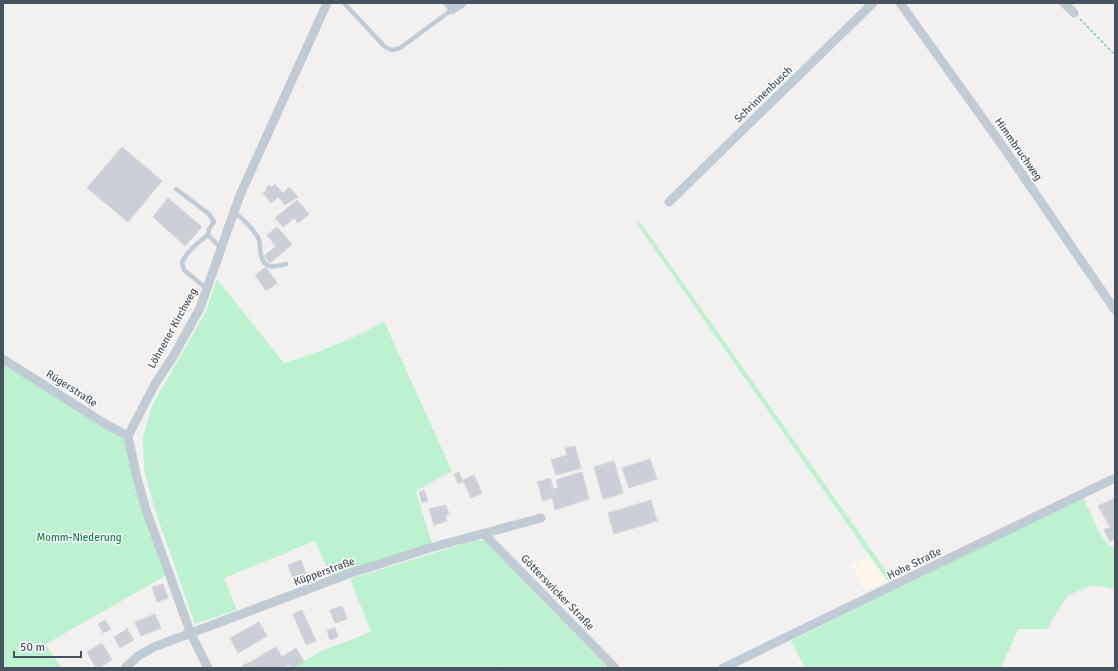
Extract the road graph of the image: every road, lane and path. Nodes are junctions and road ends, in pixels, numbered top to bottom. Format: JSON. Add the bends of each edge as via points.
{"nodes":[{"id":1,"x":326,"y":3,"type":"edge"},
{"id":2,"x":344,"y":3,"type":"edge"},
{"id":3,"x":462,"y":3,"type":"edge"},
{"id":4,"x":872,"y":3,"type":"edge"},
{"id":5,"x":900,"y":3,"type":"edge"},
{"id":6,"x":1064,"y":3,"type":"edge"},
{"id":7,"x":450,"y":6,"type":"edge"},
{"id":8,"x":1074,"y":13,"type":"joint"},
{"id":9,"x":1115,"y":55,"type":"edge"},
{"id":10,"x":176,"y":189,"type":"dead end"},
{"id":11,"x":669,"y":202,"type":"dead end"},
{"id":12,"x":234,"y":213,"type":"junction"},
{"id":13,"x":208,"y":235,"type":"junction"},
{"id":14,"x":221,"y":248,"type":"junction"},
{"id":15,"x":286,"y":264,"type":"dead end"},
{"id":16,"x":208,"y":289,"type":"junction"},
{"id":17,"x":1115,"y":310,"type":"edge"},
{"id":18,"x":3,"y":359,"type":"edge"},
{"id":19,"x":128,"y":436,"type":"junction"},
{"id":20,"x":1115,"y":478,"type":"edge"},
{"id":21,"x":541,"y":518,"type":"dead end"},
{"id":22,"x":484,"y":534,"type":"junction"},
{"id":23,"x":191,"y":634,"type":"junction"},
{"id":24,"x":125,"y":668,"type":"edge"},
{"id":25,"x":208,"y":668,"type":"edge"},
{"id":26,"x":616,"y":668,"type":"edge"},
{"id":27,"x":723,"y":668,"type":"edge"}],
"edges":[{"from":1,"to":12,"type":"street","name":"Löhnener Kirchweg"},
{"from":2,"to":7,"type":"lane","via":[[385,47],[392,50],[400,48]]},
{"from":3,"to":7,"type":"street"},
{"from":4,"to":11,"type":"street","name":"Schrinnenbusch"},
{"from":5,"to":17,"type":"street","name":"Himmbruchweg","via":[[1004,148]]},
{"from":6,"to":8,"type":"street"},
{"from":8,"to":9,"type":"path"},
{"from":10,"to":13,"type":"lane","via":[[213,219]]},
{"from":12,"to":14,"type":"street","name":"Löhnener Kirchweg"},
{"from":12,"to":15,"type":"lane","via":[[239,215],[257,237],[261,258],[266,264],[275,268]]},
{"from":13,"to":14,"type":"lane"},
{"from":13,"to":16,"type":"lane","via":[[185,255],[182,262],[184,270]]},
{"from":14,"to":16,"type":"street","name":"Löhnener Kirchweg"},
{"from":16,"to":19,"type":"street","name":"Löhnener Kirchweg","via":[[200,308]]},
{"from":18,"to":19,"type":"street","name":"Rügerstraße"},
{"from":19,"to":23,"type":"street","via":[[146,510]]},
{"from":20,"to":27,"type":"street","name":"Hohe Straße"},
{"from":21,"to":22,"type":"street","name":"Küpperstraße"},
{"from":22,"to":23,"type":"street","name":"Küpperstraße","via":[[433,547],[331,580]]},
{"from":22,"to":26,"type":"street","name":"Götterswicker Straße"},
{"from":23,"to":24,"type":"street","name":"Küpperstraße","via":[[154,647],[138,656]]},
{"from":23,"to":25,"type":"street"}]}
